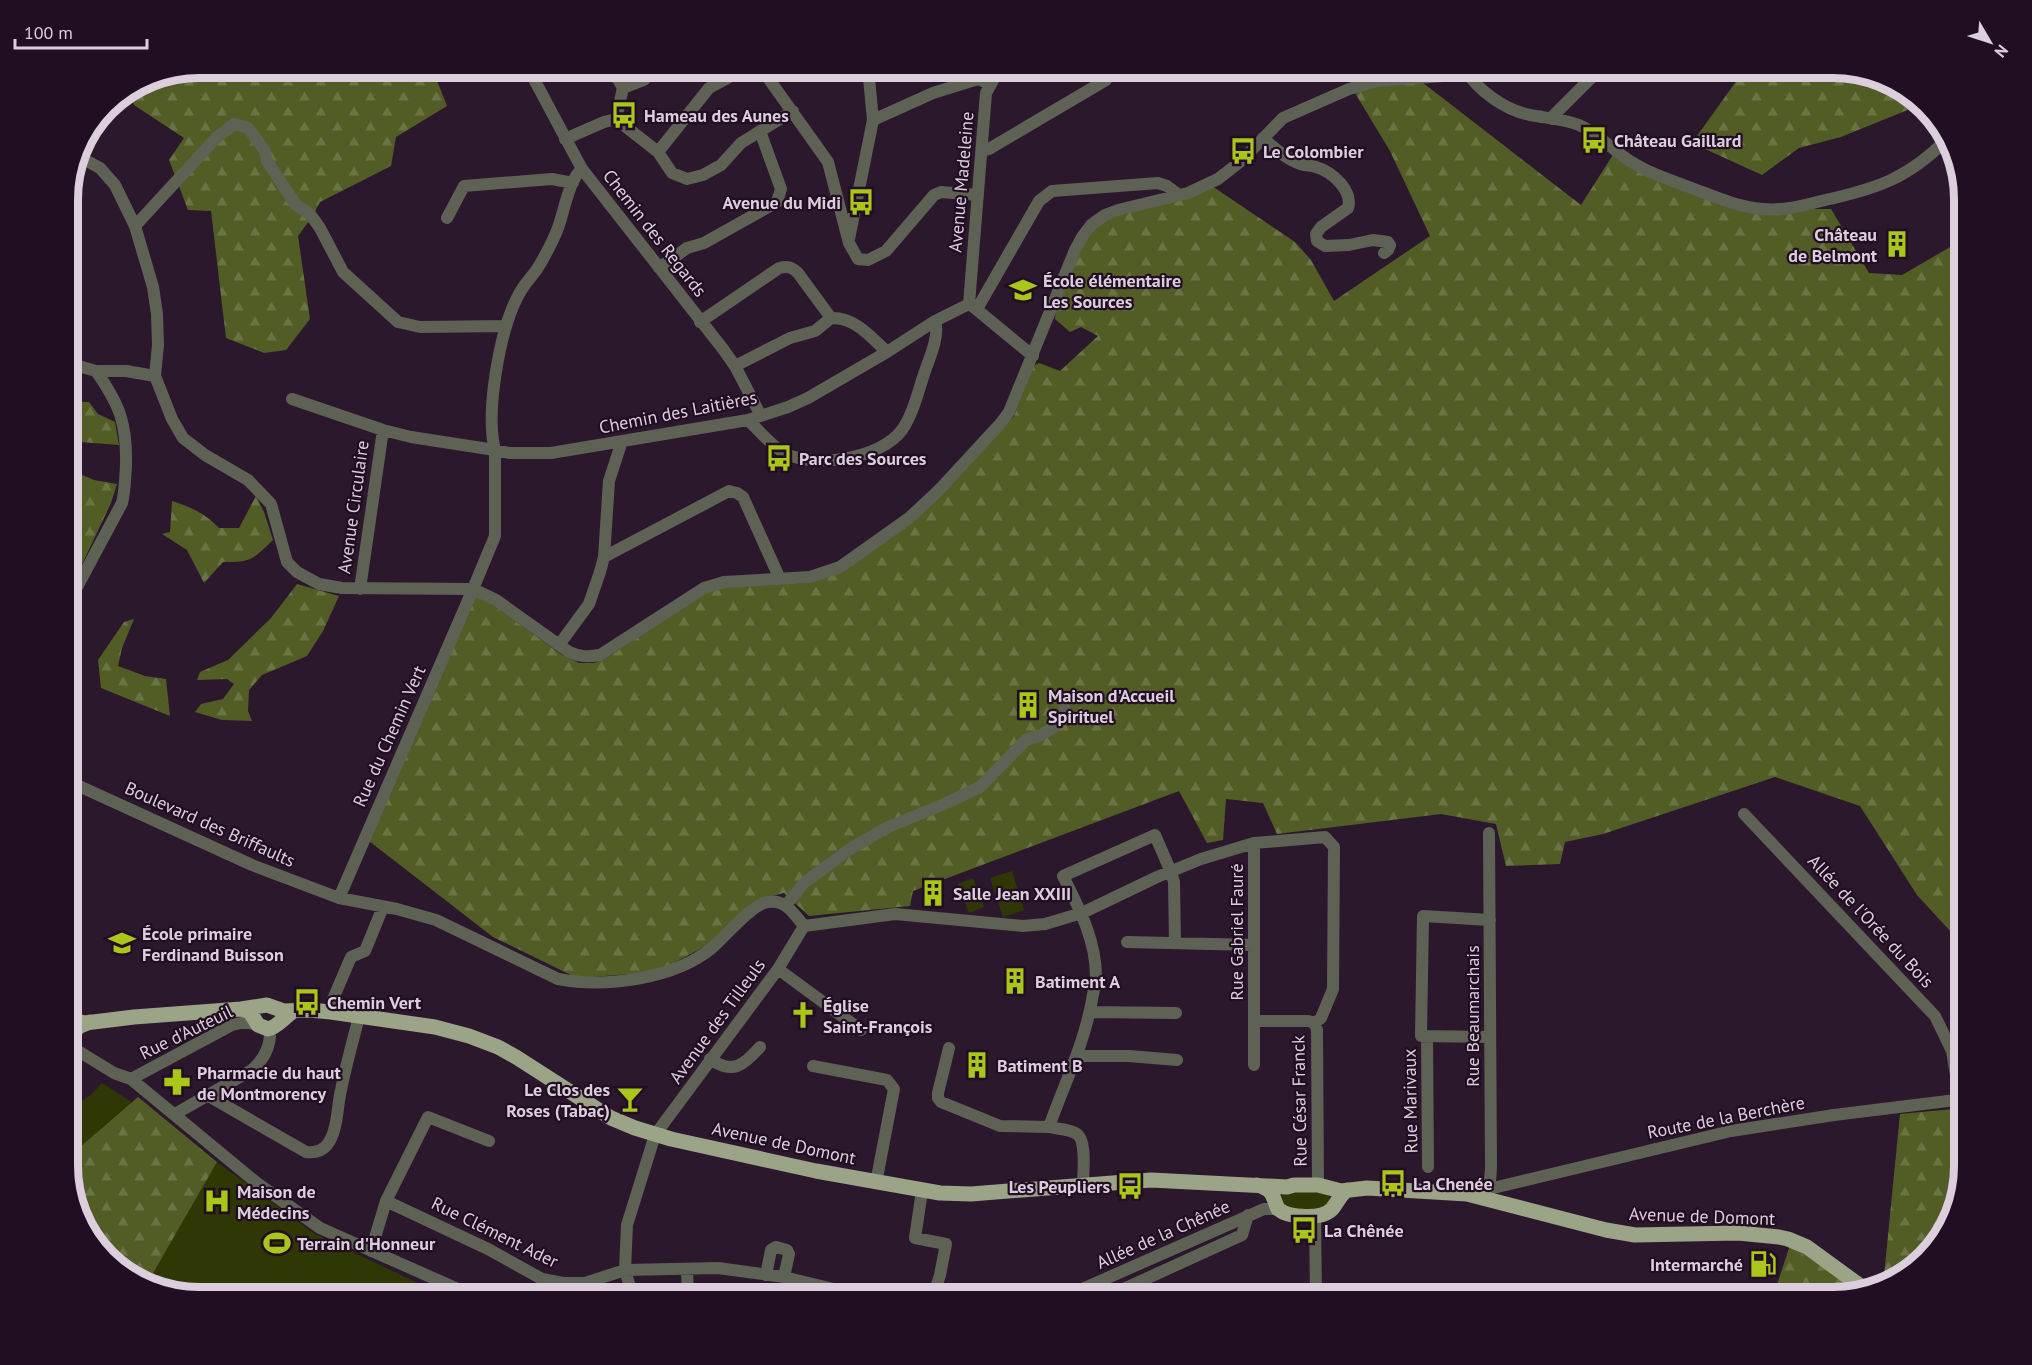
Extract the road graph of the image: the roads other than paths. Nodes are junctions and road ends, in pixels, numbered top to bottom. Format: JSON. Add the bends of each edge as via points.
{"nodes":[{"id":1,"x":533,"y":78,"type":"edge"},
{"id":2,"x":616,"y":78,"type":"edge"},
{"id":3,"x":646,"y":78,"type":"edge"},
{"id":4,"x":728,"y":78,"type":"edge"},
{"id":5,"x":768,"y":78,"type":"edge"},
{"id":6,"x":869,"y":78,"type":"edge"},
{"id":7,"x":994,"y":78,"type":"edge"},
{"id":8,"x":1404,"y":78,"type":"edge"},
{"id":9,"x":1473,"y":78,"type":"edge"},
{"id":10,"x":1591,"y":78,"type":"edge"},
{"id":11,"x":1106,"y":80,"type":"dead end"},
{"id":12,"x":990,"y":84,"type":"junction"},
{"id":13,"x":623,"y":88,"type":"junction"},
{"id":14,"x":793,"y":111,"type":"junction"},
{"id":15,"x":616,"y":119,"type":"junction"},
{"id":16,"x":1552,"y":119,"type":"junction"},
{"id":17,"x":873,"y":120,"type":"junction"},
{"id":18,"x":760,"y":131,"type":"junction"},
{"id":19,"x":1263,"y":138,"type":"junction"},
{"id":20,"x":565,"y":139,"type":"junction"},
{"id":21,"x":1941,"y":145,"type":"edge"},
{"id":22,"x":658,"y":152,"type":"junction"},
{"id":23,"x":982,"y":152,"type":"junction"},
{"id":24,"x":85,"y":159,"type":"edge"},
{"id":25,"x":582,"y":169,"type":"junction"},
{"id":26,"x":573,"y":183,"type":"junction"},
{"id":27,"x":978,"y":195,"type":"junction"},
{"id":28,"x":1179,"y":195,"type":"junction"},
{"id":29,"x":447,"y":218,"type":"dead end"},
{"id":30,"x":135,"y":226,"type":"junction"},
{"id":31,"x":849,"y":243,"type":"junction"},
{"id":32,"x":1384,"y":253,"type":"dead end"},
{"id":33,"x":659,"y":268,"type":"junction"},
{"id":34,"x":973,"y":306,"type":"junction"},
{"id":35,"x":831,"y":318,"type":"junction"},
{"id":36,"x":935,"y":321,"type":"junction"},
{"id":37,"x":700,"y":322,"type":"junction"},
{"id":38,"x":505,"y":326,"type":"junction"},
{"id":39,"x":887,"y":352,"type":"junction"},
{"id":40,"x":1033,"y":356,"type":"junction"},
{"id":41,"x":78,"y":366,"type":"edge"},
{"id":42,"x":735,"y":366,"type":"junction"},
{"id":43,"x":96,"y":370,"type":"junction"},
{"id":44,"x":155,"y":376,"type":"junction"},
{"id":45,"x":291,"y":399,"type":"dead end"},
{"id":46,"x":761,"y":416,"type":"junction"},
{"id":47,"x":748,"y":420,"type":"junction"},
{"id":48,"x":383,"y":430,"type":"junction"},
{"id":49,"x":622,"y":441,"type":"junction"},
{"id":50,"x":495,"y":450,"type":"junction"},
{"id":51,"x":604,"y":557,"type":"junction"},
{"id":52,"x":780,"y":579,"type":"junction"},
{"id":53,"x":78,"y":585,"type":"edge"},
{"id":54,"x":360,"y":589,"type":"junction"},
{"id":55,"x":473,"y":589,"type":"junction"},
{"id":56,"x":560,"y":645,"type":"junction"},
{"id":57,"x":1065,"y":699,"type":"dead end"},
{"id":58,"x":78,"y":785,"type":"edge"},
{"id":59,"x":1744,"y":814,"type":"dead end"},
{"id":60,"x":1489,"y":833,"type":"dead end"},
{"id":61,"x":1254,"y":843,"type":"junction"},
{"id":62,"x":1172,"y":872,"type":"junction"},
{"id":63,"x":339,"y":898,"type":"junction"},
{"id":64,"x":786,"y":905,"type":"junction"},
{"id":65,"x":383,"y":907,"type":"junction"},
{"id":66,"x":1082,"y":913,"type":"junction"},
{"id":67,"x":1490,"y":920,"type":"junction"},
{"id":68,"x":804,"y":926,"type":"junction"},
{"id":69,"x":1127,"y":942,"type":"dead end"},
{"id":70,"x":1175,"y":942,"type":"junction"},
{"id":71,"x":1254,"y":945,"type":"junction"},
{"id":72,"x":778,"y":969,"type":"junction"},
{"id":73,"x":331,"y":1012,"type":"junction"},
{"id":74,"x":1090,"y":1012,"type":"junction"},
{"id":75,"x":1176,"y":1013,"type":"dead end"},
{"id":76,"x":359,"y":1016,"type":"junction"},
{"id":77,"x":1254,"y":1021,"type":"junction"},
{"id":78,"x":267,"y":1022,"type":"junction"},
{"id":79,"x":78,"y":1023,"type":"edge"},
{"id":80,"x":1315,"y":1023,"type":"junction"},
{"id":81,"x":861,"y":1030,"type":"dead end"},
{"id":82,"x":1427,"y":1036,"type":"junction"},
{"id":83,"x":1489,"y":1037,"type":"junction"},
{"id":84,"x":78,"y":1040,"type":"edge"},
{"id":85,"x":760,"y":1047,"type":"dead end"},
{"id":86,"x":949,"y":1048,"type":"dead end"},
{"id":87,"x":1078,"y":1056,"type":"junction"},
{"id":88,"x":710,"y":1059,"type":"junction"},
{"id":89,"x":1177,"y":1060,"type":"dead end"},
{"id":90,"x":1954,"y":1061,"type":"edge"},
{"id":91,"x":1254,"y":1065,"type":"dead end"},
{"id":92,"x":813,"y":1066,"type":"dead end"},
{"id":93,"x":131,"y":1079,"type":"junction"},
{"id":94,"x":207,"y":1095,"type":"junction"},
{"id":95,"x":1954,"y":1100,"type":"edge"},
{"id":96,"x":175,"y":1114,"type":"junction"},
{"id":97,"x":1049,"y":1127,"type":"junction"},
{"id":98,"x":655,"y":1135,"type":"junction"},
{"id":99,"x":489,"y":1141,"type":"dead end"},
{"id":100,"x":1428,"y":1167,"type":"dead end"},
{"id":101,"x":1514,"y":1182,"type":"junction"},
{"id":102,"x":876,"y":1183,"type":"junction"},
{"id":103,"x":1083,"y":1185,"type":"junction"},
{"id":104,"x":1257,"y":1185,"type":"junction"},
{"id":105,"x":1287,"y":1187,"type":"junction"},
{"id":106,"x":922,"y":1191,"type":"junction"},
{"id":107,"x":1492,"y":1191,"type":"junction"},
{"id":108,"x":1328,"y":1192,"type":"junction"},
{"id":109,"x":386,"y":1201,"type":"junction"},
{"id":110,"x":1274,"y":1204,"type":"junction"},
{"id":111,"x":1515,"y":1206,"type":"junction"},
{"id":112,"x":1248,"y":1215,"type":"junction"},
{"id":113,"x":1315,"y":1216,"type":"junction"},
{"id":114,"x":371,"y":1251,"type":"junction"},
{"id":115,"x":687,"y":1269,"type":"junction"},
{"id":116,"x":625,"y":1270,"type":"junction"},
{"id":117,"x":766,"y":1275,"type":"junction"},
{"id":118,"x":784,"y":1277,"type":"junction"},
{"id":119,"x":563,"y":1283,"type":"junction"},
{"id":120,"x":1858,"y":1284,"type":"edge"},
{"id":121,"x":451,"y":1287,"type":"edge"},
{"id":122,"x":562,"y":1287,"type":"edge"},
{"id":123,"x":630,"y":1287,"type":"edge"},
{"id":124,"x":688,"y":1287,"type":"edge"},
{"id":125,"x":825,"y":1287,"type":"edge"},
{"id":126,"x":935,"y":1287,"type":"edge"},
{"id":127,"x":1088,"y":1287,"type":"edge"},
{"id":128,"x":1130,"y":1287,"type":"edge"},
{"id":129,"x":1316,"y":1287,"type":"edge"}],
"edges":[{"from":1,"to":20,"type":"street","name":"Chemin des Regards"},
{"from":2,"to":13,"type":"street"},
{"from":3,"to":13,"type":"street"},
{"from":4,"to":22,"type":"street","via":[[709,88]]},
{"from":5,"to":14,"type":"street"},
{"from":6,"to":17,"type":"street"},
{"from":7,"to":12,"type":"street","name":"Avenue Madeleine"},
{"from":8,"to":19,"type":"street","via":[[1349,89],[1283,118]]},
{"from":9,"to":16,"type":"street","via":[[1491,97],[1510,109]]},
{"from":10,"to":16,"type":"street"},
{"from":11,"to":23,"type":"street"},
{"from":12,"to":17,"type":"street","via":[[978,79],[933,93]]},
{"from":12,"to":23,"type":"street","name":"Avenue Madeleine"},
{"from":13,"to":15,"type":"street"},
{"from":14,"to":18,"type":"street"},
{"from":14,"to":31,"type":"street","via":[[828,162]]},
{"from":15,"to":20,"type":"street"},
{"from":15,"to":22,"type":"street"},
{"from":16,"to":21,"type":"street","via":[[1588,129],[1652,173],[1742,205],[1774,210],[1883,185],[1914,168]]},
{"from":17,"to":31,"type":"street"},
{"from":18,"to":22,"type":"street","via":[[741,143],[721,165],[687,179],[672,173]]},
{"from":18,"to":33,"type":"street","via":[[781,189],[777,202],[704,243],[687,248]]},
{"from":19,"to":28,"type":"street","via":[[1218,179]]},
{"from":19,"to":32,"type":"street","via":[[1299,164],[1328,172],[1347,192],[1348,208],[1322,227],[1316,234],[1317,241],[1325,246],[1381,241],[1390,245]]},
{"from":20,"to":25,"type":"street","name":"Chemin des Regards"},
{"from":23,"to":27,"type":"street","name":"Avenue Madeleine"},
{"from":24,"to":30,"type":"street","via":[[100,168],[115,185]]},
{"from":25,"to":26,"type":"street","name":"Rue du Chemin Vert"},
{"from":25,"to":33,"type":"street","name":"Chemin des Regards"},
{"from":26,"to":29,"type":"street","via":[[552,178],[464,186]]},
{"from":26,"to":38,"type":"street","name":"Rue du Chemin Vert","via":[[557,229],[539,266],[518,294]]},
{"from":27,"to":31,"type":"street","via":[[934,195],[886,250],[868,260],[858,259]]},
{"from":27,"to":34,"type":"street","name":"Avenue Madeleine"},
{"from":28,"to":34,"type":"street","via":[[1158,183],[1052,191],[1039,201]]},
{"from":28,"to":40,"type":"street","via":[[1118,210],[1091,225],[1075,250]]},
{"from":30,"to":38,"type":"street","via":[[216,138],[234,124],[248,128],[266,150],[267,161],[296,206],[310,214],[320,228],[342,273],[398,322],[420,327]]},
{"from":30,"to":44,"type":"street","via":[[157,314]]},
{"from":33,"to":37,"type":"street","name":"Chemin des Regards"},
{"from":34,"to":36,"type":"street","name":"Chemin des Laitières"},
{"from":34,"to":40,"type":"street"},
{"from":35,"to":37,"type":"street","via":[[793,268],[786,266]]},
{"from":35,"to":39,"type":"street","via":[[858,326]]},
{"from":35,"to":42,"type":"street","via":[[815,331],[789,338]]},
{"from":36,"to":39,"type":"street","name":"Chemin des Laitières"},
{"from":36,"to":47,"type":"street","via":[[931,351],[907,422],[891,442],[867,454],[806,461],[784,453]]},
{"from":37,"to":42,"type":"street","name":"Chemin des Regards"},
{"from":38,"to":50,"type":"street","name":"Rue du Chemin Vert","via":[[495,377]]},
{"from":39,"to":46,"type":"street","name":"Chemin des Laitières","via":[[808,398]]},
{"from":40,"to":52,"type":"street","via":[[1000,424],[909,518],[840,567],[810,577]]},
{"from":41,"to":43,"type":"street"},
{"from":42,"to":46,"type":"street","name":"Chemin des Regards"},
{"from":43,"to":44,"type":"street"},
{"from":43,"to":53,"type":"street","via":[[121,414],[126,446],[125,492]]},
{"from":44,"to":54,"type":"street","via":[[183,438],[248,480],[271,504],[288,562],[297,572],[319,584]]},
{"from":45,"to":48,"type":"street","name":"Chemin des Laitières"},
{"from":46,"to":47,"type":"street","name":"Chemin des Laitières"},
{"from":47,"to":49,"type":"street","name":"Chemin des Laitières"},
{"from":48,"to":50,"type":"street","name":"Chemin des Laitières"},
{"from":48,"to":54,"type":"street","name":"Avenue Circulaire"},
{"from":49,"to":50,"type":"street","name":"Chemin des Laitières","via":[[551,453]]},
{"from":49,"to":51,"type":"street","via":[[609,481]]},
{"from":50,"to":55,"type":"street","name":"Rue du Chemin Vert","via":[[495,536]]},
{"from":51,"to":52,"type":"street","via":[[729,491],[743,497]]},
{"from":51,"to":56,"type":"street","via":[[589,604]]},
{"from":52,"to":56,"type":"street","via":[[724,582],[704,588],[600,655],[578,657]]},
{"from":54,"to":55,"type":"street"},
{"from":55,"to":56,"type":"street","via":[[496,600]]},
{"from":55,"to":63,"type":"street","name":"Rue du Chemin Vert"},
{"from":57,"to":64,"type":"street","via":[[1064,711],[1054,727],[1026,740],[980,787],[888,827],[850,849],[804,883]]},
{"from":58,"to":63,"type":"street","name":"Boulevard des Briffaults","via":[[252,865]]},
{"from":59,"to":90,"type":"street","name":"Allée de l'Orée du Bois","via":[[1935,1016]]},
{"from":60,"to":67,"type":"street","name":"Rue Beaumarchais"},
{"from":61,"to":62,"type":"street"},
{"from":61,"to":71,"type":"street","name":"Rue Gabriel Fauré"},
{"from":61,"to":80,"type":"street","name":"Rue César Franck","via":[[1324,837],[1334,847],[1333,989]]},
{"from":62,"to":66,"type":"street"},
{"from":62,"to":66,"type":"street","via":[[1155,835],[1063,876]]},
{"from":62,"to":70,"type":"street"},
{"from":63,"to":65,"type":"street","name":"Boulevard des Briffaults"},
{"from":64,"to":65,"type":"street","name":"Boulevard des Briffaults","via":[[760,904],[710,949],[672,971],[637,979],[575,982],[558,979],[436,920]]},
{"from":64,"to":68,"type":"street"},
{"from":65,"to":73,"type":"street","via":[[365,951],[351,957]]},
{"from":66,"to":68,"type":"street","via":[[1034,925],[895,914]]},
{"from":66,"to":74,"type":"street","via":[[1096,978]]},
{"from":67,"to":82,"type":"street","name":"Rue Marivaux","via":[[1423,916],[1421,1036]]},
{"from":67,"to":83,"type":"street","name":"Rue Beaumarchais"},
{"from":68,"to":72,"type":"street","name":"Avenue des Tilleuls"},
{"from":69,"to":70,"type":"street"},
{"from":70,"to":71,"type":"street"},
{"from":71,"to":77,"type":"street","name":"Rue Gabriel Fauré"},
{"from":72,"to":81,"type":"street"},
{"from":72,"to":88,"type":"street","name":"Avenue des Tilleuls"},
{"from":73,"to":76,"type":"main road","name":"Avenue de Domont"},
{"from":73,"to":78,"type":"main road","name":"Avenue de Domont","via":[[294,1011]]},
{"from":74,"to":75,"type":"street"},
{"from":74,"to":87,"type":"street"},
{"from":76,"to":94,"type":"street","via":[[332,1134],[323,1149],[306,1152]]},
{"from":76,"to":98,"type":"main road","name":"Avenue de Domont","via":[[435,1027],[483,1041],[516,1057],[611,1118]]},
{"from":77,"to":80,"type":"street","name":"Rue Gabriel Fauré"},
{"from":77,"to":91,"type":"street","name":"Rue Gabriel Fauré"},
{"from":78,"to":79,"type":"main road","via":[[241,1009]]},
{"from":78,"to":93,"type":"street","name":"Rue d'Auteuil","via":[[232,1025]]},
{"from":78,"to":94,"type":"street","via":[[269,1046],[261,1062]]},
{"from":80,"to":108,"type":"street","name":"Rue César Franck"},
{"from":82,"to":83,"type":"street","name":"Rue Marivaux"},
{"from":82,"to":100,"type":"street","name":"Rue Marivaux"},
{"from":83,"to":107,"type":"street","name":"Rue Beaumarchais"},
{"from":84,"to":93,"type":"street","via":[[114,1073]]},
{"from":85,"to":88,"type":"street","via":[[749,1059],[729,1069]]},
{"from":86,"to":97,"type":"street","via":[[938,1092],[941,1102],[1000,1126]]},
{"from":87,"to":89,"type":"street"},
{"from":87,"to":97,"type":"street"},
{"from":88,"to":98,"type":"street","name":"Avenue des Tilleuls"},
{"from":92,"to":102,"type":"street","via":[[887,1080],[894,1089]]},
{"from":93,"to":96,"type":"street"},
{"from":94,"to":96,"type":"street"},
{"from":95,"to":101,"type":"street","name":"Route de la Berchère","via":[[1731,1131]]},
{"from":96,"to":114,"type":"street","via":[[320,1228]]},
{"from":97,"to":103,"type":"street","via":[[1073,1132],[1081,1138]]},
{"from":98,"to":102,"type":"main road","name":"Avenue de Domont"},
{"from":98,"to":116,"type":"street","name":"Avenue des Tilleuls","via":[[627,1225]]},
{"from":99,"to":109,"type":"street","via":[[428,1117]]},
{"from":101,"to":107,"type":"street","name":"Route de la Berchère"},
{"from":101,"to":111,"type":"street"},
{"from":102,"to":106,"type":"main road","name":"Avenue de Domont"},
{"from":103,"to":104,"type":"main road","name":"Avenue de Domont","via":[[1151,1180]]},
{"from":103,"to":106,"type":"main road","name":"Avenue de Domont","via":[[970,1194]]},
{"from":104,"to":105,"type":"main road","name":"Avenue de Domont"},
{"from":104,"to":110,"type":"main road","via":[[1269,1191]]},
{"from":105,"to":108,"type":"main road","name":"Avenue de Domont"},
{"from":105,"to":110,"type":"main road","via":[[1279,1191]]},
{"from":106,"to":126,"type":"street","via":[[915,1238],[946,1244]]},
{"from":107,"to":108,"type":"main road","name":"Avenue de Domont","via":[[1467,1194],[1367,1188]]},
{"from":107,"to":111,"type":"main road","name":"Avenue de Domont"},
{"from":108,"to":113,"type":"main road","via":[[1327,1213]]},
{"from":109,"to":114,"type":"street"},
{"from":109,"to":119,"type":"street","name":"Rue Clément Ader","via":[[542,1279]]},
{"from":110,"to":112,"type":"street","name":"Allée de la Chênée"},
{"from":110,"to":113,"type":"main road","via":[[1291,1215]]},
{"from":111,"to":120,"type":"main road","name":"Avenue de Domont","via":[[1635,1235],[1738,1233],[1788,1239],[1818,1254]]},
{"from":112,"to":127,"type":"street","name":"Allée de la Chênée"},
{"from":112,"to":128,"type":"street","via":[[1242,1235]]},
{"from":113,"to":129,"type":"street"},
{"from":114,"to":121,"type":"street"},
{"from":115,"to":116,"type":"street","name":"Rue Clément Ader"},
{"from":115,"to":117,"type":"street","name":"Rue Clément Ader","via":[[718,1268]]},
{"from":115,"to":124,"type":"street"},
{"from":116,"to":119,"type":"street","name":"Rue Clément Ader","via":[[585,1283]]},
{"from":116,"to":123,"type":"street","name":"Avenue des Tilleuls"},
{"from":117,"to":118,"type":"street","name":"Rue Clément Ader"},
{"from":117,"to":118,"type":"street","via":[[771,1250],[776,1247],[789,1254]]},
{"from":118,"to":125,"type":"street","name":"Rue Clément Ader"},
{"from":119,"to":122,"type":"street"}]}
